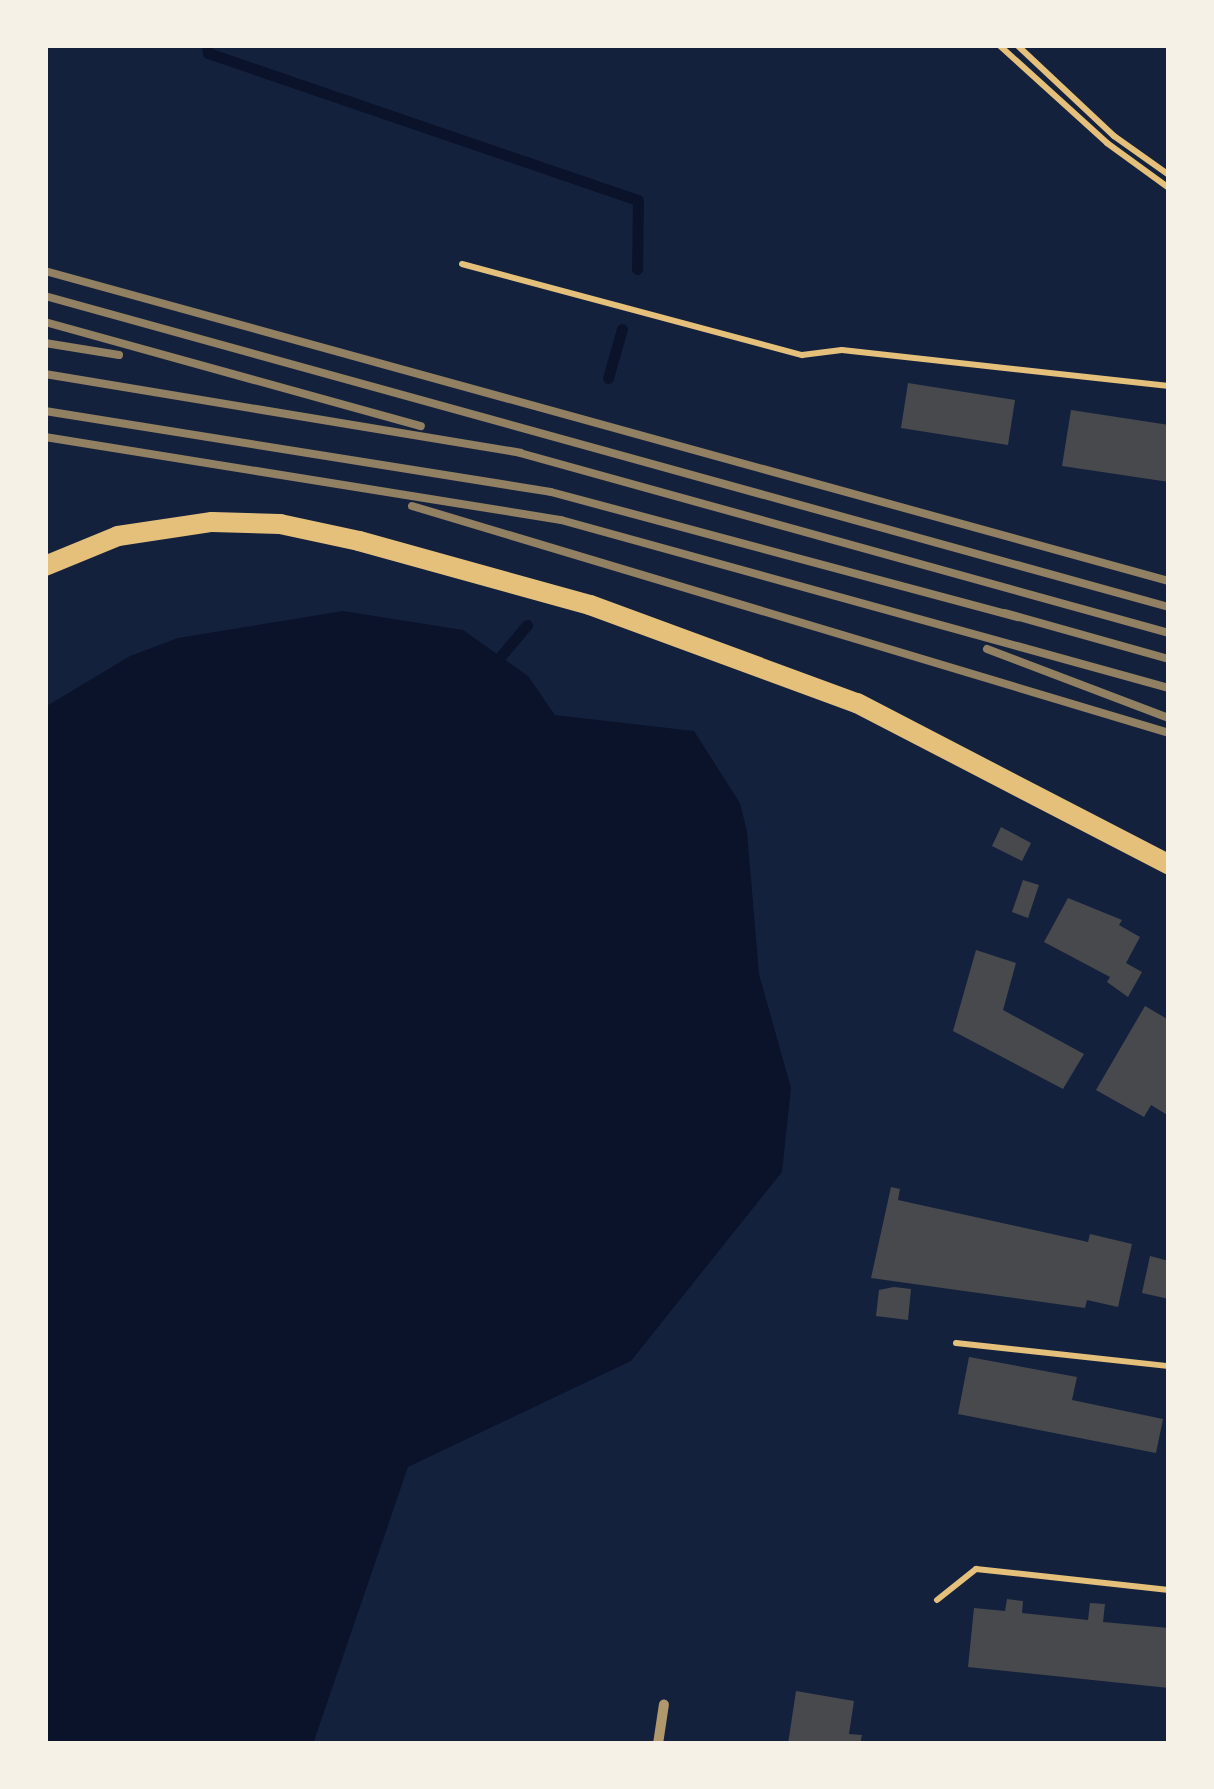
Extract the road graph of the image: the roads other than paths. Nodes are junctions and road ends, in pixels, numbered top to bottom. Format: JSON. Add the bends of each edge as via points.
{"nodes":[{"id":1,"x":45,"y":566,"type":"edge"},
{"id":2,"x":1169,"y":865,"type":"edge"},
{"id":3,"x":664,"y":1704,"type":"dead end"},
{"id":4,"x":658,"y":1744,"type":"edge"}],
"edges":[{"from":1,"to":2,"type":"main road","via":[[118,536],[212,522],[280,524],[359,541],[590,605],[858,703]]},
{"from":3,"to":4,"type":"street"}]}
